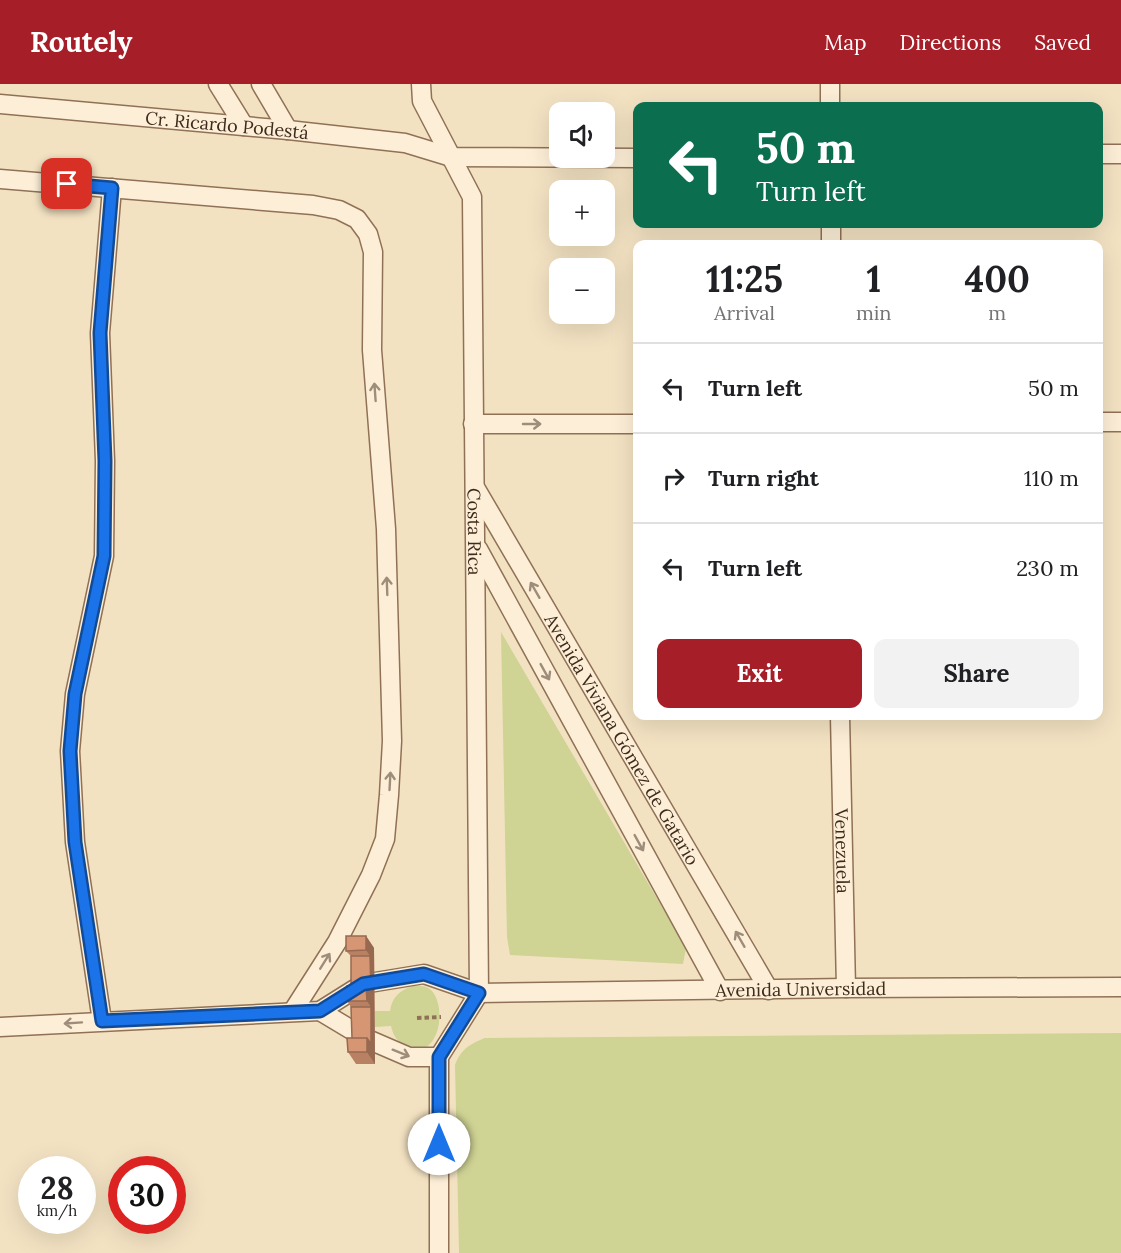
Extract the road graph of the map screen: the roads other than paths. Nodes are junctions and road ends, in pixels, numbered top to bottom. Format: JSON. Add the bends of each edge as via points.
{"nodes":[{"id":1,"x":218,"y":84,"type":"edge"},
{"id":2,"x":261,"y":84,"type":"edge"},
{"id":3,"x":421,"y":84,"type":"edge"},
{"id":4,"x":830,"y":84,"type":"edge"},
{"id":5,"x":830,"y":102,"type":"edge"},
{"id":6,"x":0,"y":104,"type":"edge"},
{"id":7,"x":244,"y":126,"type":"junction"},
{"id":8,"x":288,"y":130,"type":"junction"},
{"id":9,"x":1103,"y":154,"type":"edge"},
{"id":10,"x":1121,"y":154,"type":"edge"},
{"id":11,"x":451,"y":157,"type":"junction"},
{"id":12,"x":633,"y":158,"type":"edge"},
{"id":13,"x":0,"y":179,"type":"edge"},
{"id":14,"x":112,"y":188,"type":"junction"},
{"id":15,"x":1103,"y":422,"type":"edge"},
{"id":16,"x":1121,"y":422,"type":"edge"},
{"id":17,"x":473,"y":423,"type":"junction"},
{"id":18,"x":633,"y":424,"type":"edge"},
{"id":19,"x":475,"y":488,"type":"junction"},
{"id":20,"x":477,"y":547,"type":"junction"},
{"id":21,"x":840,"y":720,"type":"edge"},
{"id":22,"x":1121,"y":987,"type":"edge"},
{"id":23,"x":846,"y":988,"type":"junction"},
{"id":24,"x":769,"y":990,"type":"junction"},
{"id":25,"x":720,"y":991,"type":"junction"},
{"id":26,"x":479,"y":993,"type":"junction"},
{"id":27,"x":293,"y":1011,"type":"junction"},
{"id":28,"x":320,"y":1011,"type":"junction"},
{"id":29,"x":102,"y":1021,"type":"junction"},
{"id":30,"x":0,"y":1027,"type":"edge"},
{"id":31,"x":439,"y":1057,"type":"junction"},
{"id":32,"x":439,"y":1253,"type":"edge"}],
"edges":[{"from":1,"to":7,"type":"street"},
{"from":2,"to":8,"type":"street"},
{"from":3,"to":11,"type":"street","name":"Costa Rica","via":[[422,100]]},
{"from":4,"to":5,"type":"street"},
{"from":6,"to":7,"type":"street","name":"Cr. Ricardo Podestá"},
{"from":7,"to":8,"type":"street","name":"Cr. Ricardo Podestá"},
{"from":8,"to":11,"type":"street","name":"Cr. Ricardo Podestá","via":[[405,143]]},
{"from":9,"to":10,"type":"street"},
{"from":11,"to":12,"type":"street","name":"Cr. Ricardo Podestá"},
{"from":11,"to":17,"type":"street","name":"Costa Rica","via":[[472,197]]},
{"from":13,"to":14,"type":"street"},
{"from":27,"to":14,"type":"street","one_way":true,"via":[[337,942],[385,839],[392,741],[386,529],[372,350],[373,252],[368,234],[357,219],[339,210]]},
{"from":14,"to":29,"type":"street","via":[[100,333],[104,556],[75,694],[70,751],[75,842]]},
{"from":15,"to":16,"type":"street"},
{"from":17,"to":18,"type":"street","one_way":true},
{"from":17,"to":19,"type":"street","name":"Costa Rica"},
{"from":19,"to":20,"type":"street","name":"Costa Rica"},
{"from":24,"to":19,"type":"street","name":"Avenida Viviana Gómez de Gatario","one_way":true},
{"from":20,"to":25,"type":"street","name":"Avenida Viviana Gómez de Gatario","one_way":true},
{"from":20,"to":26,"type":"street","name":"Costa Rica"},
{"from":21,"to":23,"type":"street","name":"Venezuela"},
{"from":22,"to":23,"type":"street","name":"Avenida Universidad"},
{"from":23,"to":24,"type":"street","name":"Avenida Universidad"},
{"from":24,"to":25,"type":"street","name":"Avenida Universidad"},
{"from":25,"to":26,"type":"street","name":"Avenida Universidad"},
{"from":26,"to":28,"type":"street","name":"Avenida Universidad","via":[[424,974],[363,984]]},
{"from":26,"to":31,"type":"street"},
{"from":27,"to":28,"type":"street"},
{"from":27,"to":29,"type":"street"},
{"from":28,"to":31,"type":"street","one_way":true,"via":[[365,1038],[410,1057]]},
{"from":29,"to":30,"type":"street","one_way":true},
{"from":31,"to":32,"type":"street"}]}
